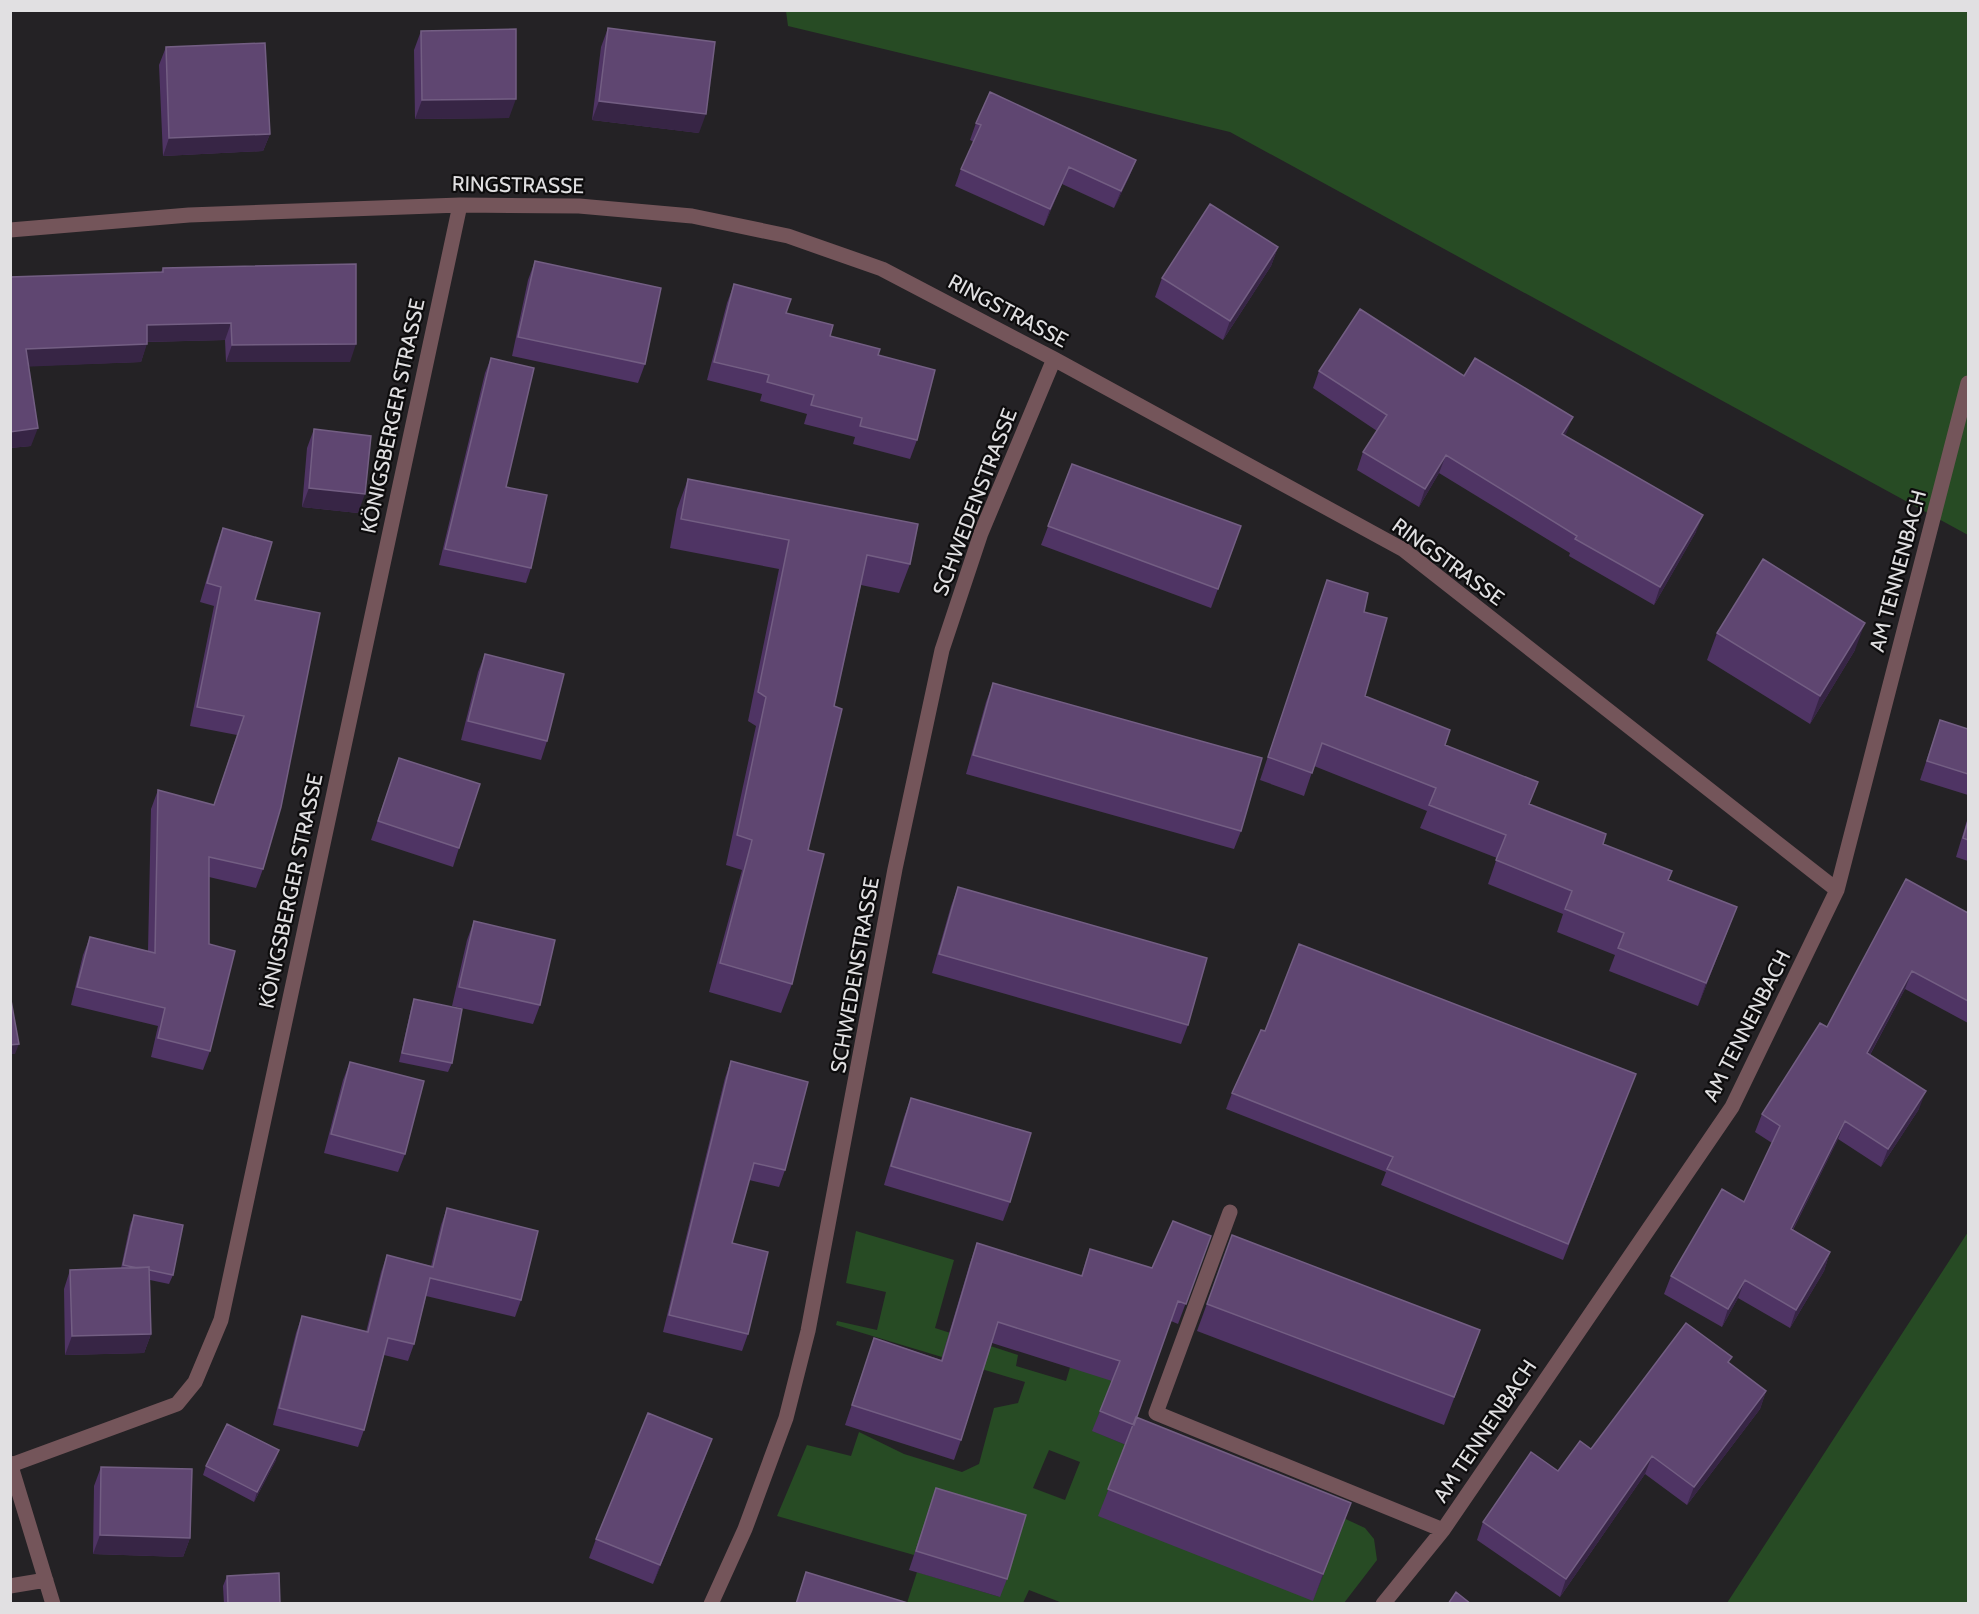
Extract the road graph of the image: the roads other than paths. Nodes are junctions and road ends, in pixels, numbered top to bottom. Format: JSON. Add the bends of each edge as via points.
{"nodes":[{"id":1,"x":460,"y":205,"type":"junction"},
{"id":2,"x":10,"y":230,"type":"edge"},
{"id":3,"x":1054,"y":359,"type":"junction"},
{"id":4,"x":1968,"y":382,"type":"edge"},
{"id":5,"x":1837,"y":890,"type":"junction"},
{"id":6,"x":1230,"y":1212,"type":"dead end"},
{"id":7,"x":11,"y":1464,"type":"edge"},
{"id":8,"x":1443,"y":1530,"type":"junction"},
{"id":9,"x":46,"y":1580,"type":"junction"},
{"id":10,"x":10,"y":1586,"type":"edge"},
{"id":11,"x":53,"y":1604,"type":"edge"},
{"id":12,"x":711,"y":1604,"type":"edge"},
{"id":13,"x":1383,"y":1604,"type":"edge"}],
"edges":[{"from":1,"to":2,"type":"street","name":"RINGSTRASSE","via":[[189,215]]},
{"from":1,"to":3,"type":"street","name":"RINGSTRASSE","via":[[579,206],[692,216],[788,236],[882,269]]},
{"from":1,"to":7,"type":"street","name":"KÖNIGSBERGER STRASSE","via":[[220,1320],[200,1372],[177,1404]]},
{"from":3,"to":5,"type":"street","name":"RINGSTRASSE","via":[[1404,550]]},
{"from":3,"to":12,"type":"street","name":"SCHWEDENSTRASSE","via":[[981,533],[942,650],[895,869],[808,1331],[786,1418],[745,1529]]},
{"from":4,"to":5,"type":"street","name":"AM TENNENBACH"},
{"from":5,"to":8,"type":"street","name":"AM TENNENBACH","via":[[1731,1107]]},
{"from":6,"to":8,"type":"street","via":[[1156,1413]]},
{"from":7,"to":9,"type":"street"},
{"from":8,"to":13,"type":"street","name":"AM TENNENBACH"},
{"from":9,"to":10,"type":"street"},
{"from":9,"to":11,"type":"street"}]}
